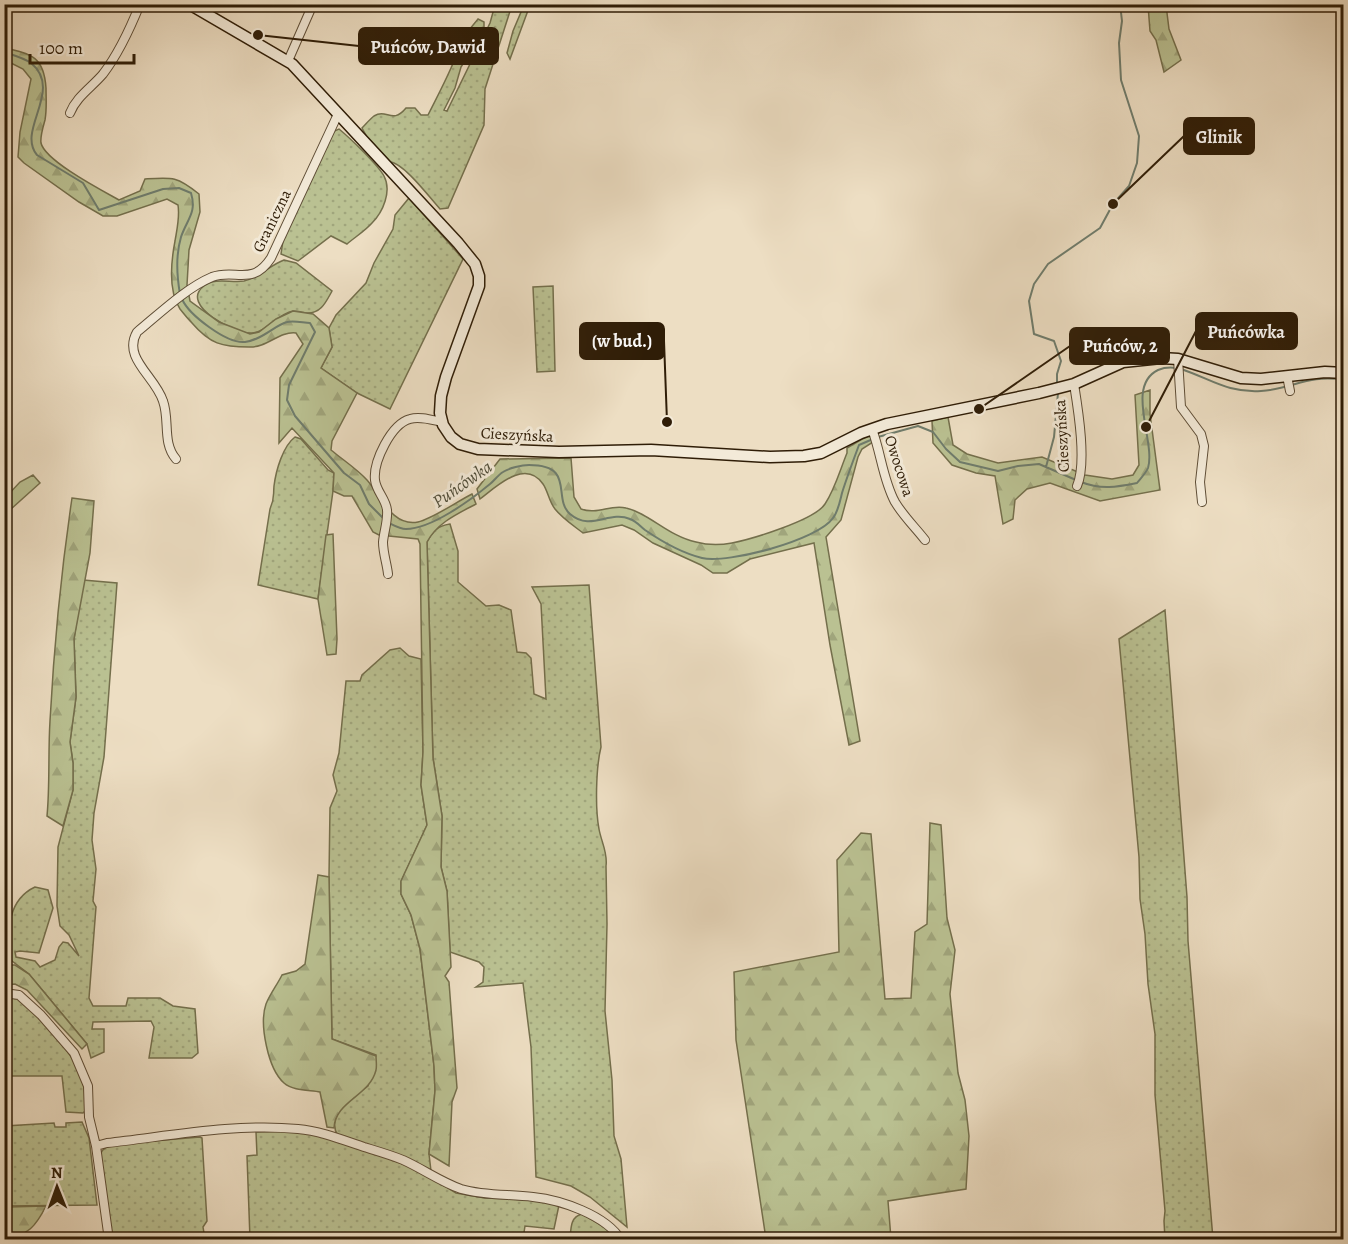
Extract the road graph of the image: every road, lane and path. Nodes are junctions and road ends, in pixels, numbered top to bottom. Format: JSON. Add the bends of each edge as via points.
{"nodes":[{"id":1,"x":140,"y":4,"type":"edge"},
{"id":2,"x":189,"y":4,"type":"edge"},
{"id":3,"x":313,"y":4,"type":"edge"},
{"id":4,"x":288,"y":60,"type":"junction"},
{"id":5,"x":1344,"y":79,"type":"edge"},
{"id":6,"x":70,"y":113,"type":"dead end"},
{"id":7,"x":338,"y":114,"type":"junction"},
{"id":8,"x":1344,"y":121,"type":"edge"},
{"id":9,"x":1178,"y":365,"type":"junction"},
{"id":10,"x":1344,"y":373,"type":"edge"},
{"id":11,"x":1288,"y":379,"type":"junction"},
{"id":12,"x":1074,"y":384,"type":"junction"},
{"id":13,"x":1290,"y":391,"type":"dead end"},
{"id":14,"x":442,"y":422,"type":"junction"},
{"id":15,"x":873,"y":431,"type":"junction"},
{"id":16,"x":176,"y":459,"type":"dead end"},
{"id":17,"x":1079,"y":482,"type":"dead end"},
{"id":18,"x":1202,"y":502,"type":"dead end"},
{"id":19,"x":925,"y":540,"type":"dead end"},
{"id":20,"x":388,"y":574,"type":"dead end"},
{"id":21,"x":4,"y":993,"type":"edge"},
{"id":22,"x":96,"y":1146,"type":"junction"},
{"id":23,"x":108,"y":1239,"type":"edge"},
{"id":24,"x":621,"y":1239,"type":"edge"}],
"edges":[{"from":1,"to":6,"type":"street","via":[[116,55]]},
{"from":2,"to":4,"type":"street"},
{"from":3,"to":4,"type":"street"},
{"from":4,"to":7,"type":"street"},
{"from":5,"to":8,"type":"street"},
{"from":7,"to":14,"type":"street","via":[[458,243],[477,270],[478,292],[443,388]]},
{"from":7,"to":16,"type":"street","name":"Graniczna","via":[[269,261],[249,274],[213,277],[175,301],[133,339],[136,362],[164,402],[169,451]]},
{"from":9,"to":11,"type":"street","name":"Cieszyńska","via":[[1241,378]]},
{"from":9,"to":12,"type":"street","name":"Cieszyńska","via":[[1161,358],[1123,362]]},
{"from":9,"to":18,"type":"street","via":[[1181,407],[1201,434],[1204,446]]},
{"from":10,"to":11,"type":"street","name":"Cieszyńska","via":[[1325,372]]},
{"from":11,"to":13,"type":"street"},
{"from":12,"to":15,"type":"street","name":"Cieszyńska","via":[[928,414]]},
{"from":12,"to":17,"type":"street","name":"Cieszyńska"},
{"from":14,"to":15,"type":"street","name":"Cieszyńska","via":[[454,441],[487,450],[651,450],[781,457],[821,453]]},
{"from":14,"to":20,"type":"street","via":[[412,418],[400,423],[375,471],[375,482],[386,505],[383,545]]},
{"from":15,"to":19,"type":"street","name":"Owocowa","via":[[894,501]]},
{"from":21,"to":22,"type":"street","via":[[19,995],[74,1053],[88,1086],[89,1118]]},
{"from":22,"to":23,"type":"street"},
{"from":22,"to":24,"type":"street","via":[[222,1130],[301,1129],[402,1160],[460,1189],[533,1197],[593,1214]]}]}
